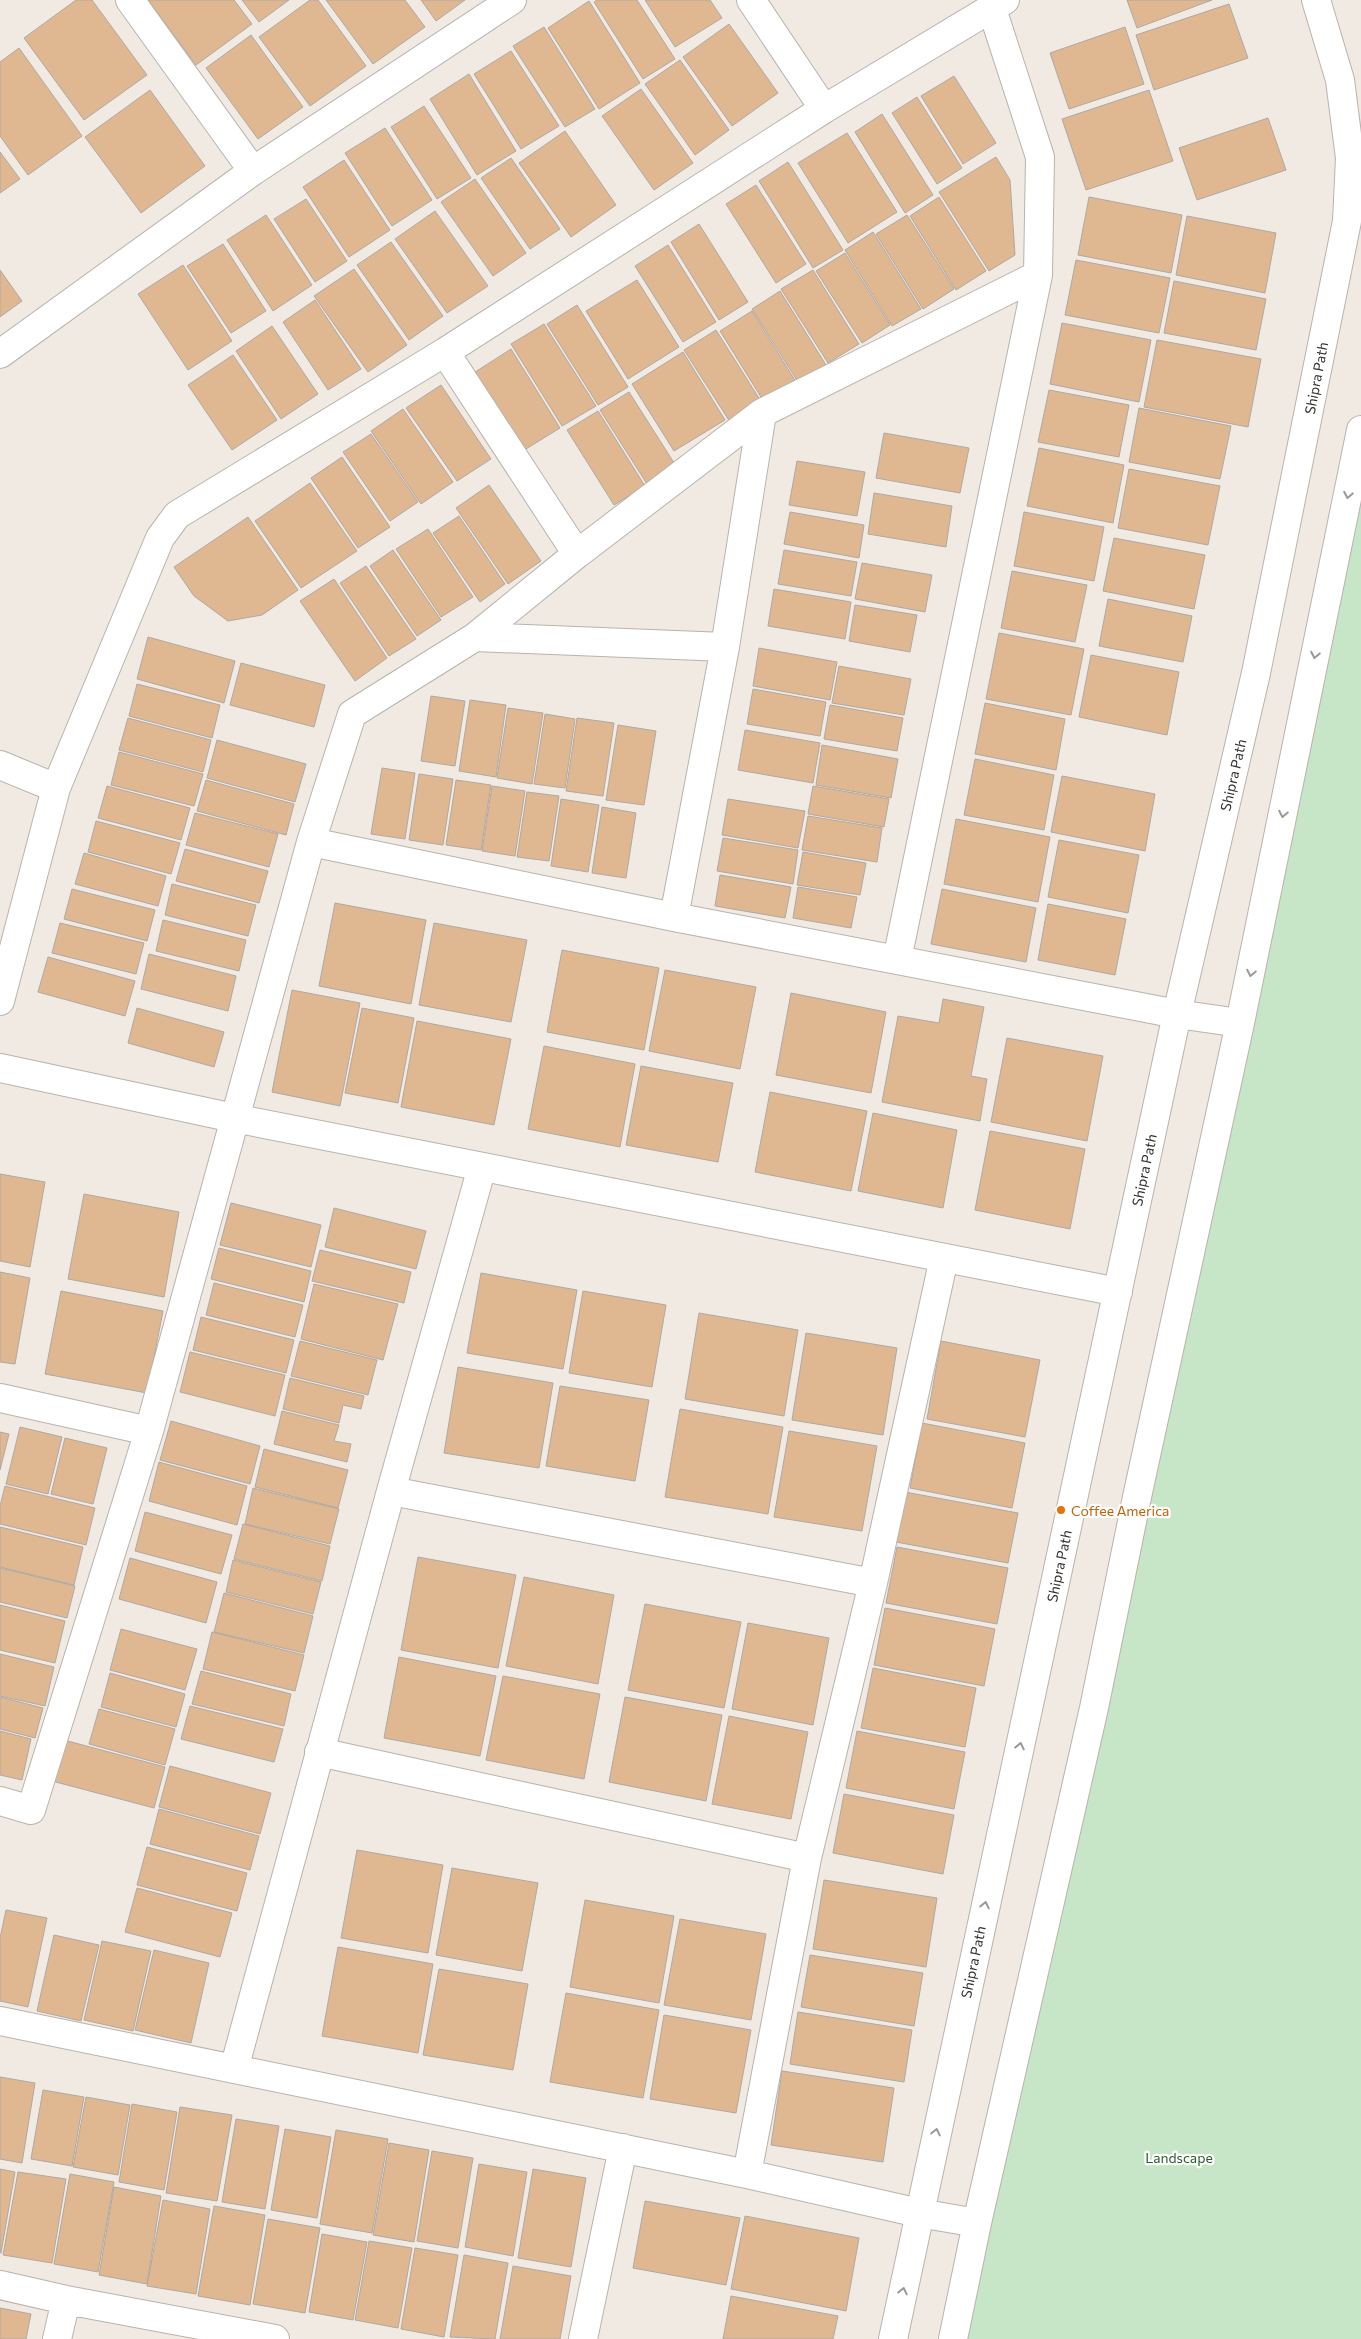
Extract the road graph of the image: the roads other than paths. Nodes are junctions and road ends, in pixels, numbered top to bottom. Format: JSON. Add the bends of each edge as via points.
{"nodes":[{"id":1,"x":130,"y":0,"type":"edge"},
{"id":2,"x":512,"y":0,"type":"edge"},
{"id":3,"x":751,"y":0,"type":"edge"},
{"id":4,"x":1316,"y":0,"type":"edge"},
{"id":5,"x":998,"y":5,"type":"edge"},
{"id":6,"x":824,"y":109,"type":"junction"},
{"id":7,"x":253,"y":171,"type":"junction"},
{"id":8,"x":1038,"y":275,"type":"junction"},
{"id":9,"x":445,"y":352,"type":"junction"},
{"id":10,"x":0,"y":354,"type":"edge"},
{"id":11,"x":762,"y":413,"type":"junction"},
{"id":12,"x":1361,"y":430,"type":"edge"},
{"id":13,"x":577,"y":554,"type":"junction"},
{"id":14,"x":475,"y":637,"type":"junction"},
{"id":15,"x":725,"y":648,"type":"junction"},
{"id":16,"x":0,"y":765,"type":"edge"},
{"id":17,"x":56,"y":788,"type":"junction"},
{"id":18,"x":311,"y":842,"type":"junction"},
{"id":19,"x":674,"y":917,"type":"junction"},
{"id":20,"x":897,"y":960,"type":"junction"},
{"id":21,"x":0,"y":1001,"type":"edge"},
{"id":22,"x":1177,"y":1014,"type":"junction"},
{"id":23,"x":1240,"y":1023,"type":"junction"},
{"id":24,"x":0,"y":1068,"type":"edge"},
{"id":25,"x":234,"y":1118,"type":"junction"},
{"id":26,"x":482,"y":1167,"type":"junction"},
{"id":27,"x":944,"y":1258,"type":"junction"},
{"id":28,"x":1118,"y":1292,"type":"junction"},
{"id":29,"x":0,"y":1398,"type":"edge"},
{"id":30,"x":149,"y":1431,"type":"junction"},
{"id":31,"x":391,"y":1491,"type":"junction"},
{"id":32,"x":873,"y":1583,"type":"junction"},
{"id":33,"x":319,"y":1752,"type":"junction"},
{"id":34,"x":0,"y":1801,"type":"edge"},
{"id":35,"x":807,"y":1858,"type":"junction"},
{"id":36,"x":0,"y":2021,"type":"edge"},
{"id":37,"x":234,"y":2069,"type":"junction"},
{"id":38,"x":623,"y":2148,"type":"junction"},
{"id":39,"x":747,"y":2174,"type":"junction"},
{"id":40,"x":919,"y":2213,"type":"junction"},
{"id":41,"x":977,"y":2224,"type":"junction"},
{"id":42,"x":0,"y":2285,"type":"edge"},
{"id":43,"x":66,"y":2300,"type":"junction"},
{"id":44,"x":57,"y":2339,"type":"edge"},
{"id":45,"x":275,"y":2339,"type":"edge"},
{"id":46,"x":583,"y":2339,"type":"edge"},
{"id":47,"x":893,"y":2339,"type":"edge"},
{"id":48,"x":953,"y":2339,"type":"edge"}],
"edges":[{"from":1,"to":7,"type":"street"},
{"from":2,"to":7,"type":"street"},
{"from":3,"to":6,"type":"street"},
{"from":4,"to":22,"type":"street","name":"Shipra Path","via":[[1342,90],[1350,158],[1347,221],[1256,674]]},
{"from":5,"to":6,"type":"street"},
{"from":5,"to":8,"type":"street","via":[[1040,157]]},
{"from":6,"to":9,"type":"street"},
{"from":7,"to":10,"type":"street"},
{"from":8,"to":11,"type":"street"},
{"from":8,"to":20,"type":"street"},
{"from":9,"to":13,"type":"street"},
{"from":9,"to":17,"type":"street","via":[[177,515],[160,538]]},
{"from":11,"to":13,"type":"street"},
{"from":11,"to":15,"type":"street"},
{"from":12,"to":23,"type":"street","one_way":true},
{"from":13,"to":14,"type":"street"},
{"from":14,"to":15,"type":"street"},
{"from":14,"to":18,"type":"street","via":[[352,714]]},
{"from":15,"to":19,"type":"street"},
{"from":16,"to":17,"type":"street"},
{"from":17,"to":21,"type":"street"},
{"from":18,"to":19,"type":"street"},
{"from":18,"to":25,"type":"street"},
{"from":19,"to":20,"type":"street"},
{"from":20,"to":22,"type":"street"},
{"from":22,"to":23,"type":"street"},
{"from":22,"to":28,"type":"street","name":"Shipra Path"},
{"from":23,"to":41,"type":"street","via":[[1094,1708]]},
{"from":24,"to":25,"type":"street"},
{"from":25,"to":26,"type":"street"},
{"from":25,"to":30,"type":"street"},
{"from":26,"to":27,"type":"street"},
{"from":26,"to":31,"type":"street"},
{"from":27,"to":28,"type":"street"},
{"from":27,"to":32,"type":"street"},
{"from":40,"to":28,"type":"street","name":"Shipra Path","one_way":true},
{"from":29,"to":30,"type":"street"},
{"from":30,"to":34,"type":"street","via":[[31,1810]]},
{"from":31,"to":32,"type":"street"},
{"from":31,"to":33,"type":"street"},
{"from":32,"to":35,"type":"street"},
{"from":33,"to":35,"type":"street"},
{"from":33,"to":37,"type":"street"},
{"from":35,"to":39,"type":"street"},
{"from":36,"to":37,"type":"street"},
{"from":37,"to":38,"type":"street"},
{"from":38,"to":39,"type":"street"},
{"from":38,"to":46,"type":"street"},
{"from":39,"to":40,"type":"street"},
{"from":40,"to":41,"type":"street"},
{"from":47,"to":40,"type":"street","name":"Shipra Path","one_way":true},
{"from":41,"to":48,"type":"street"},
{"from":42,"to":43,"type":"street"},
{"from":43,"to":44,"type":"street"},
{"from":43,"to":45,"type":"street"}]}
